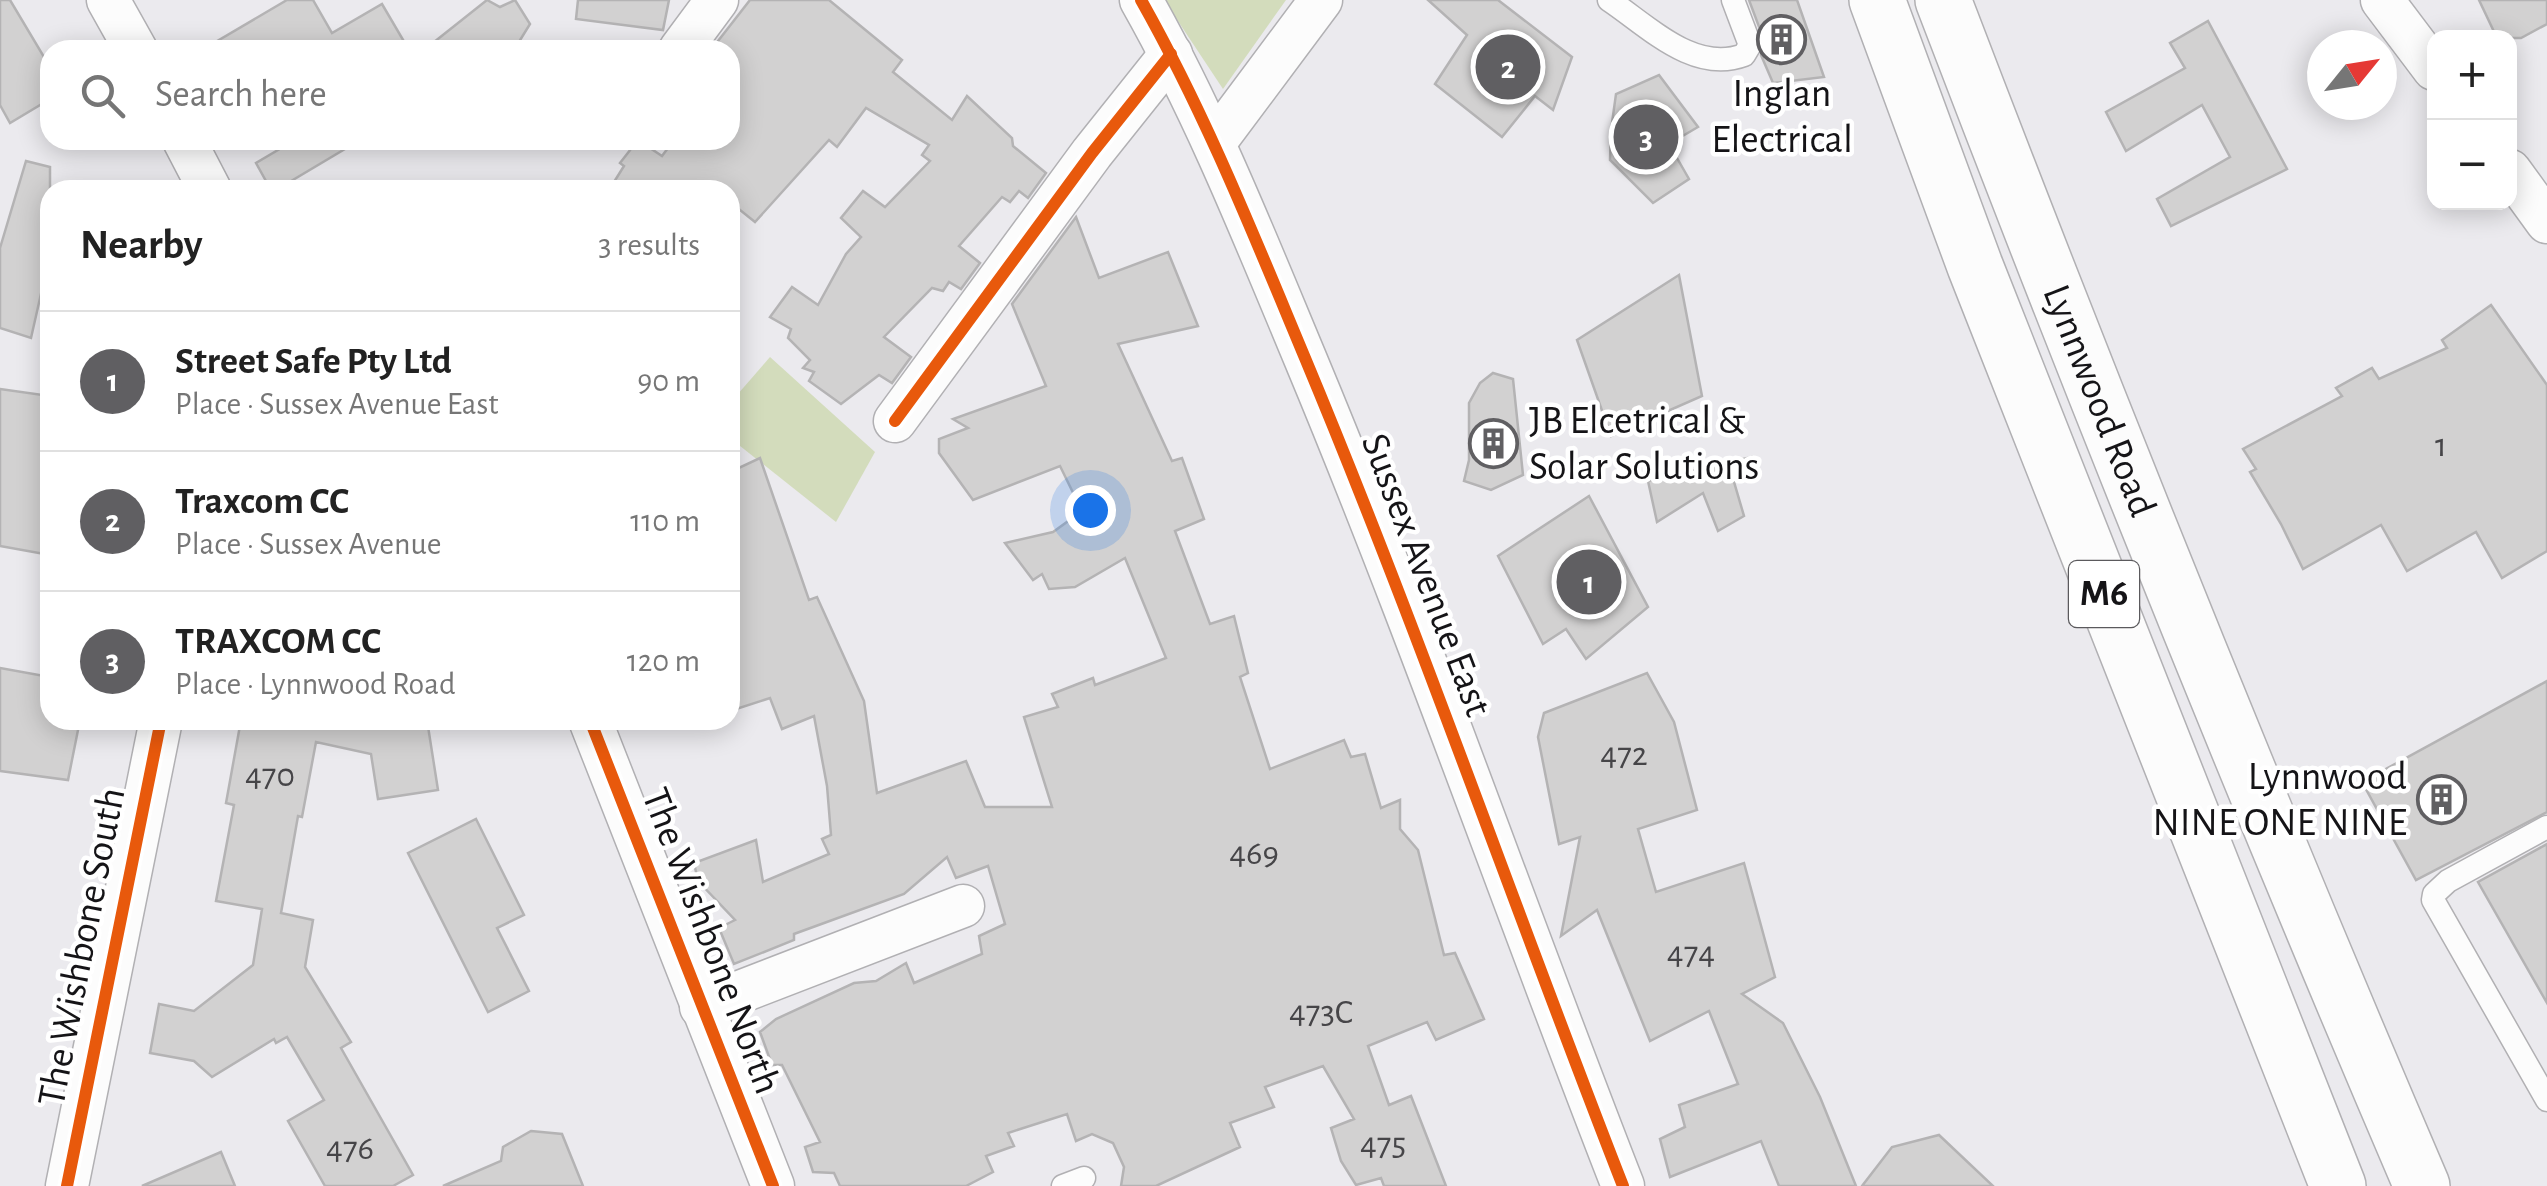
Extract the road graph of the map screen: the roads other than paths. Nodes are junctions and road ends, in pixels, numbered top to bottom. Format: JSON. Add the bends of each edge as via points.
{"nodes":[{"id":1,"x":108,"y":0,"type":"edge"},
{"id":2,"x":717,"y":0,"type":"edge"},
{"id":3,"x":1141,"y":0,"type":"edge"},
{"id":4,"x":1322,"y":0,"type":"edge"},
{"id":5,"x":1610,"y":0,"type":"edge"},
{"id":6,"x":1733,"y":0,"type":"edge"},
{"id":7,"x":1877,"y":0,"type":"edge"},
{"id":8,"x":1943,"y":0,"type":"edge"},
{"id":9,"x":2382,"y":0,"type":"edge"},
{"id":10,"x":130,"y":40,"type":"edge"},
{"id":11,"x":687,"y":40,"type":"edge"},
{"id":12,"x":1172,"y":54,"type":"junction"},
{"id":13,"x":2427,"y":60,"type":"edge"},
{"id":14,"x":1215,"y":142,"type":"junction"},
{"id":15,"x":189,"y":150,"type":"edge"},
{"id":16,"x":2526,"y":175,"type":"edge"},
{"id":17,"x":205,"y":180,"type":"edge"},
{"id":18,"x":2547,"y":222,"type":"edge"},
{"id":19,"x":895,"y":420,"type":"dead end"},
{"id":20,"x":159,"y":730,"type":"edge"},
{"id":21,"x":594,"y":730,"type":"edge"},
{"id":22,"x":2547,"y":827,"type":"edge"},
{"id":23,"x":962,"y":906,"type":"dead end"},
{"id":24,"x":701,"y":1007,"type":"junction"},
{"id":25,"x":2547,"y":1100,"type":"edge"},
{"id":26,"x":66,"y":1186,"type":"edge"},
{"id":27,"x":773,"y":1186,"type":"edge"},
{"id":28,"x":1623,"y":1186,"type":"edge"},
{"id":29,"x":2338,"y":1186,"type":"edge"},
{"id":30,"x":2422,"y":1186,"type":"edge"}],
"edges":[{"from":1,"to":10,"type":"street"},
{"from":2,"to":11,"type":"street"},
{"from":3,"to":12,"type":"street","name":"Sussex Avenue East"},
{"from":4,"to":14,"type":"street"},
{"from":5,"to":6,"type":"lane","via":[[1692,54],[1716,61],[1744,55],[1750,45]]},
{"from":7,"to":29,"type":"main road","name":"Lynnwood Road","number":"M6","via":[[1975,266]]},
{"from":8,"to":30,"type":"main road","name":"Lynnwood Road","number":"M6","via":[[2304,911]]},
{"from":9,"to":13,"type":"street"},
{"from":12,"to":14,"type":"street","name":"Sussex Avenue East"},
{"from":12,"to":19,"type":"street"},
{"from":14,"to":28,"type":"street","name":"Sussex Avenue East","via":[[1440,698]]},
{"from":15,"to":17,"type":"street"},
{"from":16,"to":18,"type":"street"},
{"from":20,"to":26,"type":"street","name":"The Wishbone South"},
{"from":21,"to":24,"type":"street","name":"The Wishbone North"},
{"from":22,"to":25,"type":"lane","via":[[2448,881],[2433,900]]},
{"from":23,"to":24,"type":"street"},
{"from":24,"to":27,"type":"street","name":"The Wishbone North"}]}
